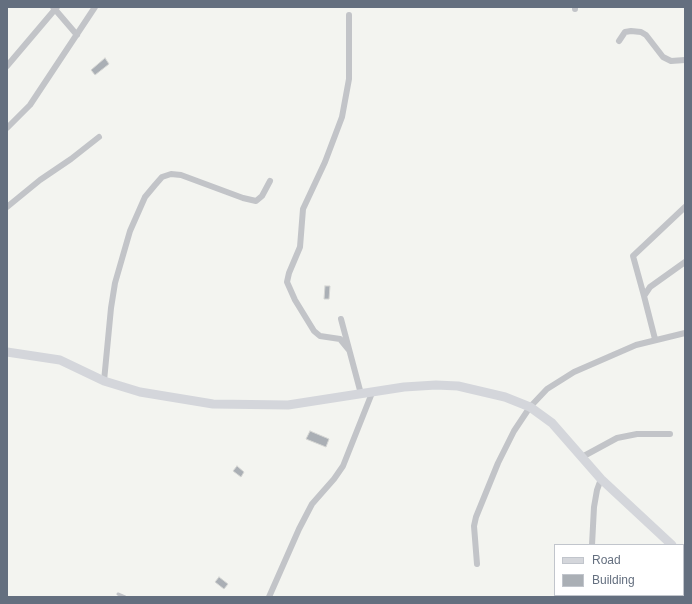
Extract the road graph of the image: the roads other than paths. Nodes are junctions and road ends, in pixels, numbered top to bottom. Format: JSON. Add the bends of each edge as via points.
{"nodes":[{"id":1,"x":94,"y":7,"type":"edge"},
{"id":2,"x":55,"y":8,"type":"edge"},
{"id":3,"x":349,"y":15,"type":"dead end"},
{"id":4,"x":77,"y":35,"type":"junction"},
{"id":5,"x":619,"y":41,"type":"dead end"},
{"id":6,"x":685,"y":60,"type":"edge"},
{"id":7,"x":7,"y":66,"type":"edge"},
{"id":8,"x":7,"y":128,"type":"edge"},
{"id":9,"x":99,"y":137,"type":"dead end"},
{"id":10,"x":270,"y":181,"type":"dead end"},
{"id":11,"x":7,"y":207,"type":"edge"},
{"id":12,"x":685,"y":207,"type":"edge"},
{"id":13,"x":685,"y":262,"type":"edge"},
{"id":14,"x":644,"y":296,"type":"junction"},
{"id":15,"x":341,"y":319,"type":"dead end"},
{"id":16,"x":685,"y":333,"type":"edge"},
{"id":17,"x":655,"y":339,"type":"junction"},
{"id":18,"x":349,"y":350,"type":"junction"},
{"id":19,"x":7,"y":352,"type":"edge"},
{"id":20,"x":104,"y":381,"type":"junction"},
{"id":21,"x":372,"y":393,"type":"junction"},
{"id":22,"x":361,"y":394,"type":"junction"},
{"id":23,"x":530,"y":407,"type":"junction"},
{"id":24,"x":670,"y":434,"type":"dead end"},
{"id":25,"x":582,"y":457,"type":"junction"},
{"id":26,"x":601,"y":479,"type":"junction"},
{"id":27,"x":592,"y":544,"type":"edge"},
{"id":28,"x":671,"y":544,"type":"edge"},
{"id":29,"x":477,"y":564,"type":"dead end"},
{"id":30,"x":118,"y":594,"type":"dead end"},
{"id":31,"x":270,"y":596,"type":"edge"},
{"id":32,"x":125,"y":597,"type":"edge"}],
"edges":[{"from":1,"to":4,"type":"street"},
{"from":2,"to":4,"type":"street"},
{"from":2,"to":7,"type":"street"},
{"from":3,"to":18,"type":"street","via":[[349,78],[342,117],[303,209],[300,247],[287,282],[314,331],[320,336],[340,339]]},
{"from":4,"to":8,"type":"street","via":[[30,105]]},
{"from":5,"to":6,"type":"street","via":[[625,32],[641,32],[663,57],[672,62]]},
{"from":9,"to":11,"type":"street"},
{"from":10,"to":20,"type":"street","via":[[262,196],[256,200],[243,198],[181,175],[171,174],[162,177],[155,185],[146,197],[130,231],[115,283]]},
{"from":12,"to":14,"type":"street","via":[[633,256]]},
{"from":13,"to":14,"type":"street","via":[[650,287]]},
{"from":14,"to":17,"type":"street"},
{"from":15,"to":18,"type":"street"},
{"from":16,"to":17,"type":"street"},
{"from":17,"to":23,"type":"street","via":[[574,372],[547,389]]},
{"from":18,"to":22,"type":"street"},
{"from":19,"to":20,"type":"street","via":[[60,360]]},
{"from":20,"to":22,"type":"street","via":[[140,392],[213,404],[288,405]]},
{"from":21,"to":22,"type":"street"},
{"from":21,"to":23,"type":"street","via":[[404,387],[458,386],[505,397]]},
{"from":21,"to":31,"type":"street","via":[[343,466],[312,504]]},
{"from":23,"to":25,"type":"street","via":[[552,423]]},
{"from":23,"to":29,"type":"street","via":[[498,463],[476,517],[474,526]]},
{"from":24,"to":25,"type":"street","via":[[637,434],[617,438]]},
{"from":25,"to":26,"type":"street"},
{"from":26,"to":27,"type":"street","via":[[594,507]]},
{"from":26,"to":28,"type":"street"},
{"from":30,"to":32,"type":"lane"}]}
